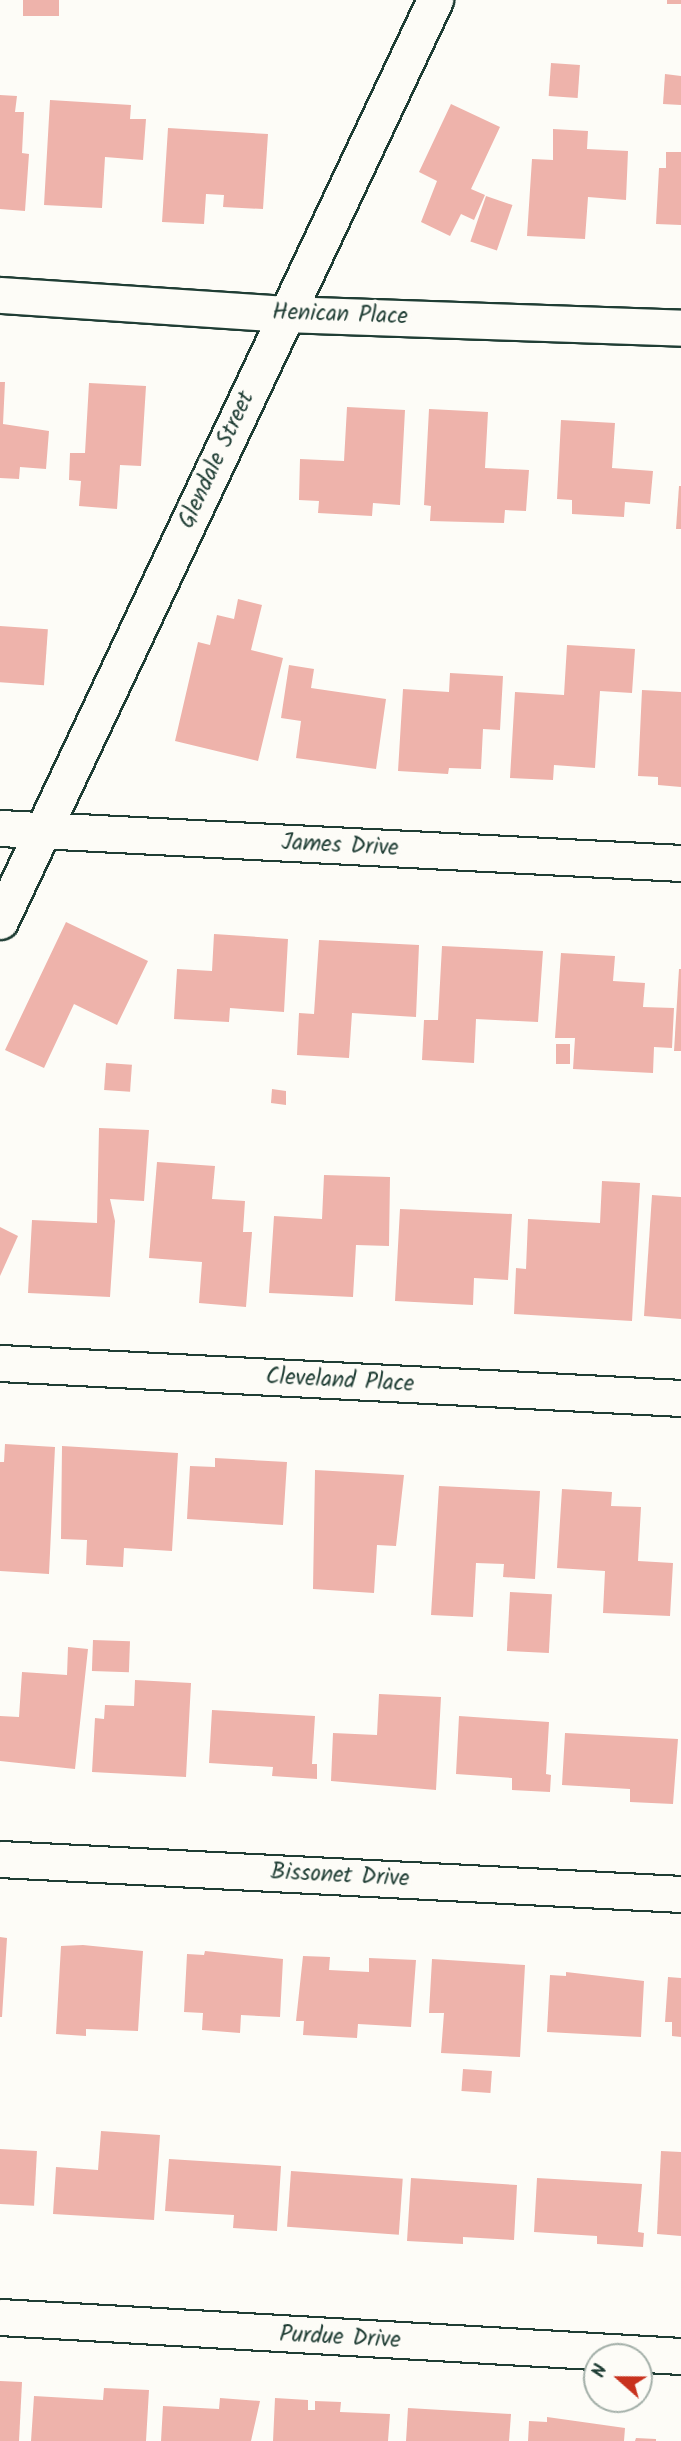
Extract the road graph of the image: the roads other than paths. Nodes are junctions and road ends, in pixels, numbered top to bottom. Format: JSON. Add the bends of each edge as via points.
{"nodes":[{"id":1,"x":435,"y":0,"type":"edge"},
{"id":2,"x":0,"y":295,"type":"edge"},
{"id":3,"x":287,"y":314,"type":"junction"},
{"id":4,"x":681,"y":328,"type":"edge"},
{"id":5,"x":0,"y":828,"type":"edge"},
{"id":6,"x":42,"y":830,"type":"junction"},
{"id":7,"x":681,"y":863,"type":"edge"},
{"id":8,"x":0,"y":921,"type":"edge"},
{"id":9,"x":0,"y":1363,"type":"edge"},
{"id":10,"x":681,"y":1398,"type":"edge"},
{"id":11,"x":0,"y":1859,"type":"edge"},
{"id":12,"x":681,"y":1894,"type":"edge"},
{"id":13,"x":0,"y":2317,"type":"edge"},
{"id":14,"x":681,"y":2356,"type":"edge"}],
"edges":[{"from":1,"to":3,"type":"street","name":"Glendale Street"},
{"from":2,"to":3,"type":"street","name":"Henican Place"},
{"from":3,"to":4,"type":"street","name":"Henican Place"},
{"from":3,"to":6,"type":"street","name":"Glendale Street"},
{"from":5,"to":6,"type":"street","name":"James Drive"},
{"from":6,"to":7,"type":"street","name":"James Drive"},
{"from":6,"to":8,"type":"street","name":"Glendale Street"},
{"from":9,"to":10,"type":"street","name":"Cleveland Place"},
{"from":11,"to":12,"type":"street","name":"Bissonet Drive"},
{"from":13,"to":14,"type":"street","name":"Purdue Drive"}]}
